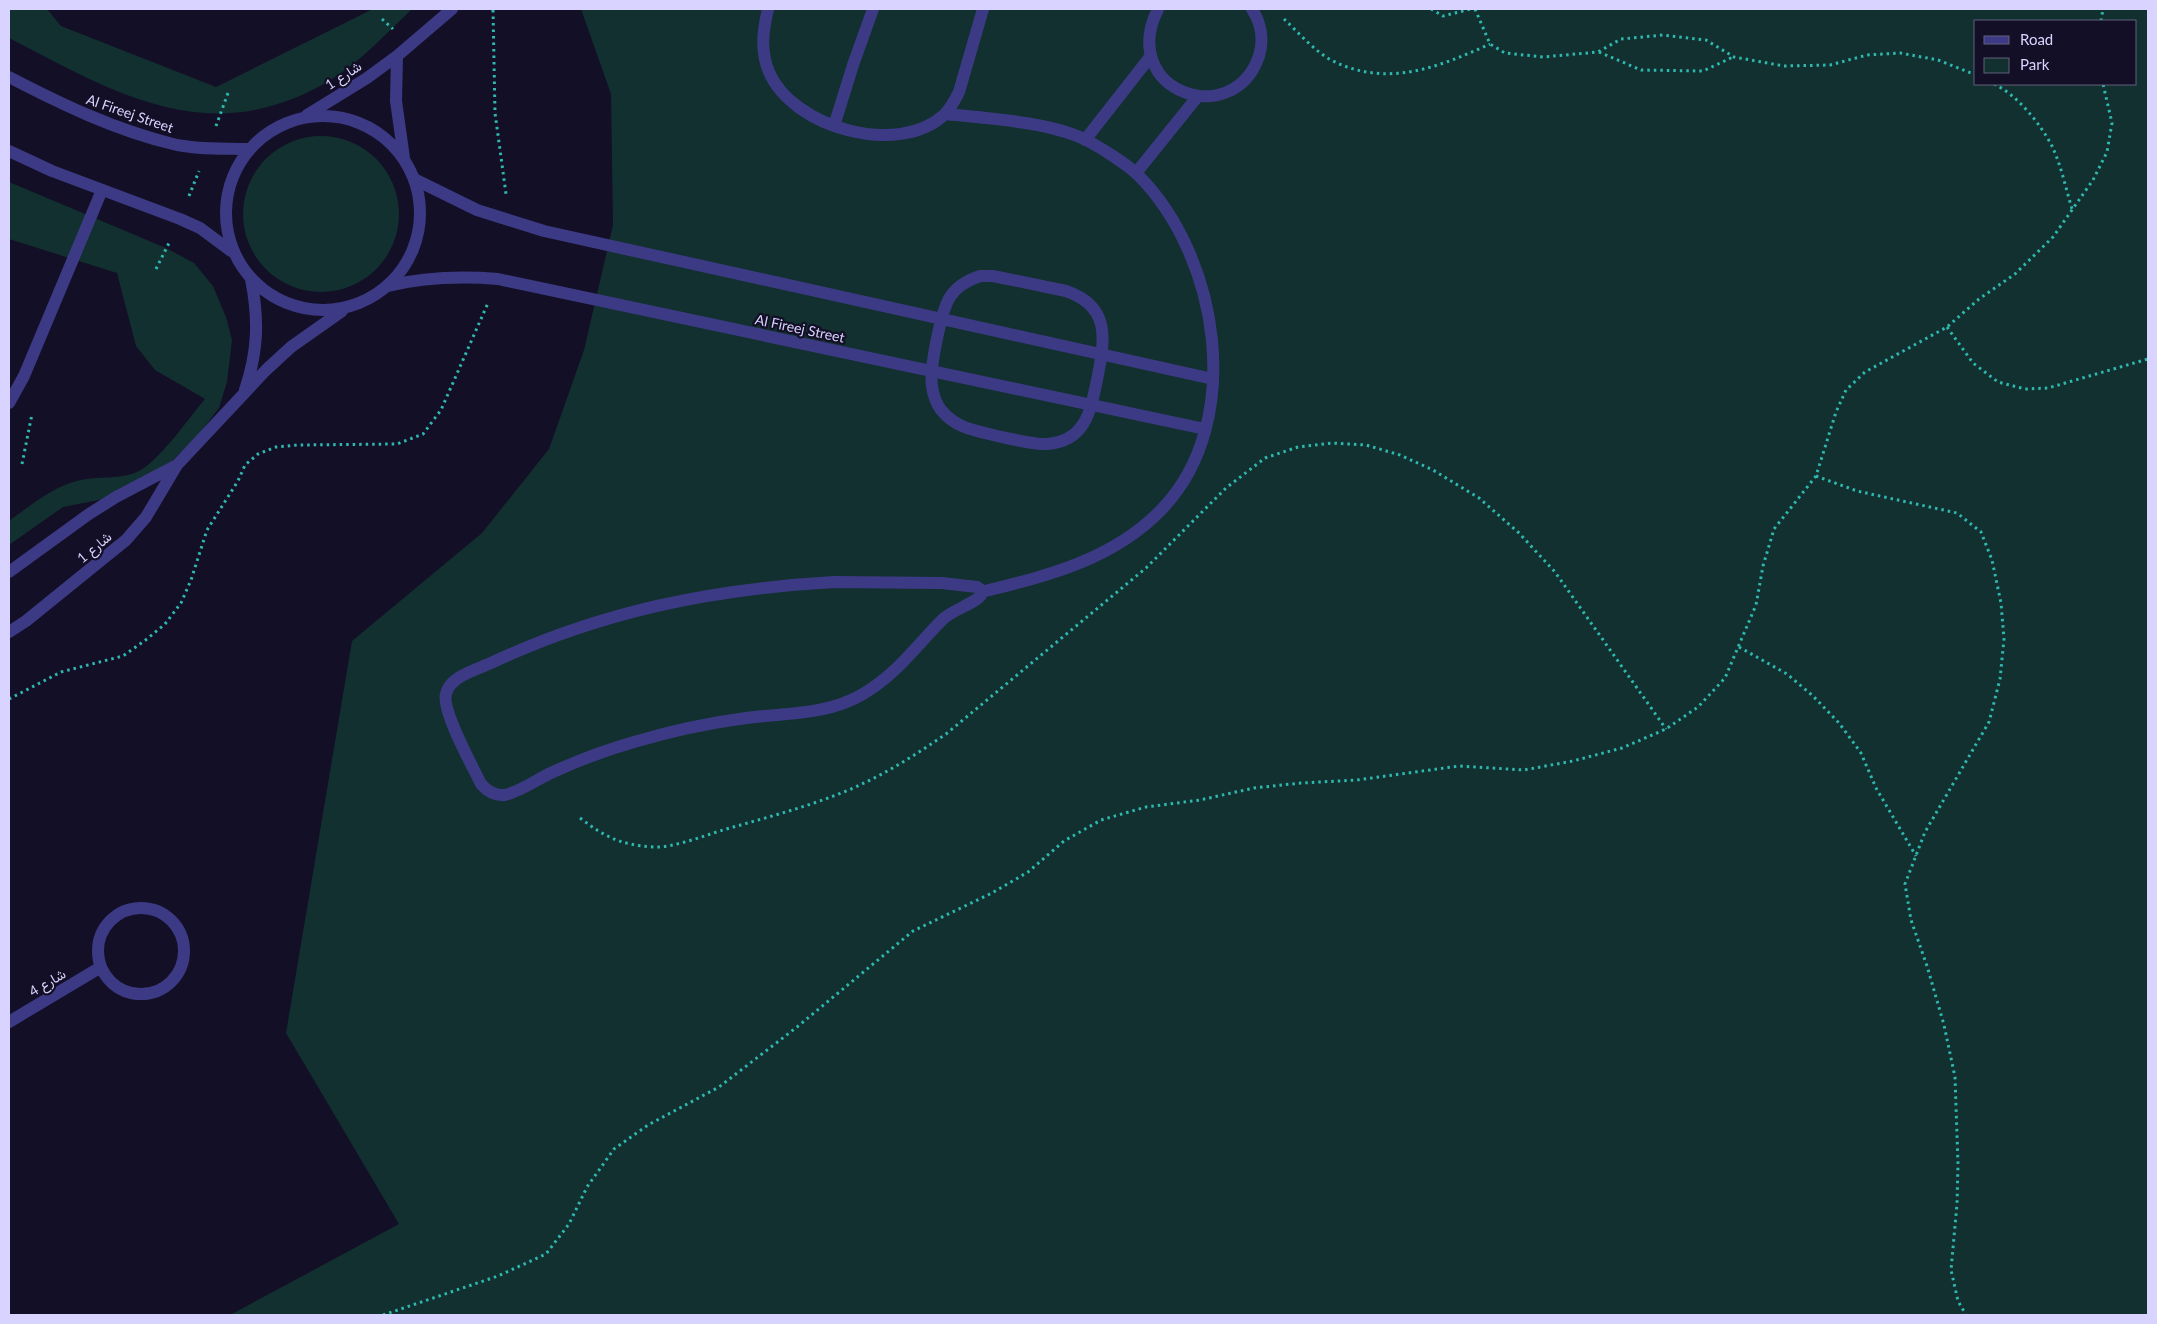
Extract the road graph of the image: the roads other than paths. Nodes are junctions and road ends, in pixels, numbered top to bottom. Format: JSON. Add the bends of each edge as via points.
{"nodes":[{"id":1,"x":452,"y":9,"type":"edge"},
{"id":2,"x":768,"y":9,"type":"edge"},
{"id":3,"x":873,"y":9,"type":"edge"},
{"id":4,"x":983,"y":9,"type":"edge"},
{"id":5,"x":1158,"y":9,"type":"edge"},
{"id":6,"x":1252,"y":9,"type":"edge"},
{"id":7,"x":397,"y":56,"type":"junction"},
{"id":8,"x":1150,"y":57,"type":"junction"},
{"id":9,"x":9,"y":77,"type":"edge"},
{"id":10,"x":1198,"y":96,"type":"junction"},
{"id":11,"x":945,"y":114,"type":"junction"},
{"id":12,"x":303,"y":118,"type":"junction"},
{"id":13,"x":834,"y":126,"type":"junction"},
{"id":14,"x":1086,"y":140,"type":"junction"},
{"id":15,"x":250,"y":148,"type":"junction"},
{"id":16,"x":9,"y":151,"type":"edge"},
{"id":17,"x":404,"y":158,"type":"junction"},
{"id":18,"x":1136,"y":173,"type":"junction"},
{"id":19,"x":414,"y":179,"type":"junction"},
{"id":20,"x":102,"y":190,"type":"junction"},
{"id":21,"x":231,"y":251,"type":"junction"},
{"id":22,"x":251,"y":279,"type":"junction"},
{"id":23,"x":388,"y":286,"type":"junction"},
{"id":24,"x":346,"y":308,"type":"junction"},
{"id":25,"x":942,"y":319,"type":"junction"},
{"id":26,"x":1102,"y":354,"type":"junction"},
{"id":27,"x":931,"y":371,"type":"junction"},
{"id":28,"x":1213,"y":379,"type":"junction"},
{"id":29,"x":243,"y":395,"type":"junction"},
{"id":30,"x":9,"y":403,"type":"edge"},
{"id":31,"x":1092,"y":405,"type":"junction"},
{"id":32,"x":1205,"y":429,"type":"junction"},
{"id":33,"x":177,"y":465,"type":"junction"},
{"id":34,"x":9,"y":572,"type":"edge"},
{"id":35,"x":981,"y":592,"type":"junction"},
{"id":36,"x":9,"y":632,"type":"edge"},
{"id":37,"x":101,"y":967,"type":"junction"},
{"id":38,"x":9,"y":1022,"type":"edge"}],
"edges":[{"from":1,"to":7,"type":"street","name":"شارع 1"},
{"from":2,"to":13,"type":"street","via":[[762,41],[769,72],[787,99]]},
{"from":3,"to":13,"type":"street"},
{"from":4,"to":11,"type":"street","via":[[959,92]]},
{"from":5,"to":8,"type":"street","via":[[1150,23]]},
{"from":6,"to":10,"type":"street","via":[[1262,33],[1256,66],[1232,90]]},
{"from":7,"to":12,"type":"street","name":"شارع 1"},
{"from":7,"to":17,"type":"street","via":[[396,101]]},
{"from":8,"to":10,"type":"street","via":[[1157,72],[1168,83],[1182,92]]},
{"from":8,"to":14,"type":"street"},
{"from":9,"to":15,"type":"street","name":"Al Fireej Street","via":[[62,105],[174,144]]},
{"from":10,"to":18,"type":"street"},
{"from":11,"to":13,"type":"street","via":[[923,127],[900,133],[877,134]]},
{"from":11,"to":14,"type":"street","via":[[1009,121]]},
{"from":12,"to":15,"type":"street","via":[[282,125]]},
{"from":12,"to":17,"type":"street","via":[[349,119],[389,141]]},
{"from":14,"to":18,"type":"street"},
{"from":15,"to":21,"type":"street","via":[[234,173],[227,194],[225,217]]},
{"from":16,"to":20,"type":"street"},
{"from":17,"to":19,"type":"street"},
{"from":18,"to":28,"type":"street","via":[[1167,210],[1197,269],[1212,334]]},
{"from":19,"to":23,"type":"street","via":[[420,202],[420,225],[414,248],[403,269]]},
{"from":19,"to":25,"type":"street","via":[[477,210],[510,222]]},
{"from":20,"to":21,"type":"street","via":[[180,219]]},
{"from":20,"to":30,"type":"street","via":[[24,376]]},
{"from":21,"to":22,"type":"street"},
{"from":22,"to":24,"type":"street","via":[[266,293],[304,309]]},
{"from":22,"to":29,"type":"street","name":"شارع 1","via":[[258,326],[256,350]]},
{"from":23,"to":24,"type":"street","via":[[368,300]]},
{"from":23,"to":27,"type":"street","name":"Al Fireej Street","via":[[442,277],[498,279]]},
{"from":24,"to":29,"type":"street","name":"شارع 1","via":[[291,347]]},
{"from":25,"to":26,"type":"street"},
{"from":25,"to":26,"type":"street","via":[[950,296],[980,276],[1066,291],[1078,295],[1095,311],[1104,332]]},
{"from":25,"to":27,"type":"street"},
{"from":26,"to":28,"type":"street"},
{"from":26,"to":31,"type":"street"},
{"from":27,"to":31,"type":"street","name":"Al Fireej Street"},
{"from":27,"to":31,"type":"street","via":[[934,397],[950,418],[962,426],[1032,442],[1058,443],[1071,437],[1081,429]]},
{"from":28,"to":32,"type":"street"},
{"from":29,"to":33,"type":"street","name":"شارع 1"},
{"from":31,"to":32,"type":"street","name":"Al Fireej Street"},
{"from":32,"to":35,"type":"street","via":[[1194,460],[1180,485],[1142,528],[1072,567]]},
{"from":33,"to":34,"type":"street","name":"شارع 1","via":[[89,514]]},
{"from":33,"to":36,"type":"street","name":"شارع 1","via":[[146,517],[126,540]]},
{"from":35,"to":35,"type":"street","via":[[977,587],[942,583],[834,582],[753,588],[672,602],[567,632],[456,679],[445,695],[447,711],[482,784],[489,792],[505,795],[589,756],[666,732],[746,718],[812,712],[862,695],[903,664],[945,618],[976,600]]},
{"from":37,"to":37,"type":"street","via":[[108,980],[132,994],[159,991],[171,984],[180,972],[184,959],[180,932],[159,911],[130,909],[106,925],[99,938]]},
{"from":37,"to":38,"type":"street","name":"شارع 4"}]}
